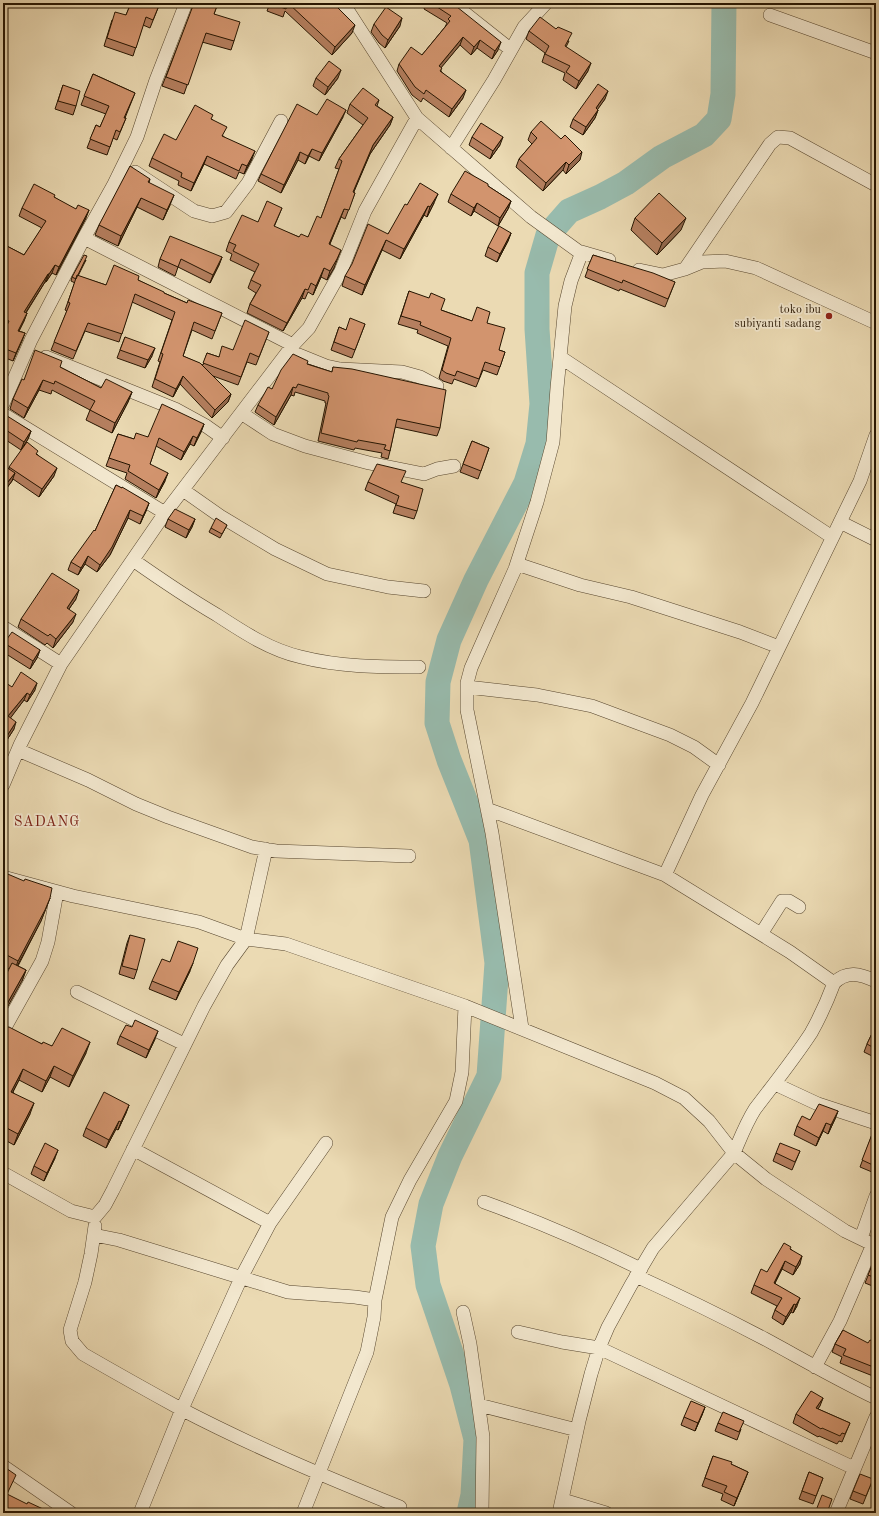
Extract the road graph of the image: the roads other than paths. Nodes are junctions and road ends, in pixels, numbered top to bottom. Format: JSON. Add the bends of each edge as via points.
{"nodes":[{"id":1,"x":186,"y":3,"type":"edge"},
{"id":2,"x":452,"y":3,"type":"edge"},
{"id":3,"x":546,"y":3,"type":"edge"},
{"id":4,"x":347,"y":5,"type":"edge"},
{"id":5,"x":770,"y":15,"type":"dead end"},
{"id":6,"x":510,"y":49,"type":"junction"},
{"id":7,"x":876,"y":53,"type":"edge"},
{"id":8,"x":417,"y":118,"type":"junction"},
{"id":9,"x":281,"y":121,"type":"dead end"},
{"id":10,"x":451,"y":148,"type":"junction"},
{"id":11,"x":124,"y":165,"type":"junction"},
{"id":12,"x":876,"y":185,"type":"edge"},
{"id":13,"x":84,"y":238,"type":"junction"},
{"id":14,"x":580,"y":252,"type":"junction"},
{"id":15,"x":685,"y":269,"type":"junction"},
{"id":16,"x":876,"y":323,"type":"edge"},
{"id":17,"x":291,"y":348,"type":"junction"},
{"id":18,"x":27,"y":349,"type":"junction"},
{"id":19,"x":560,"y":357,"type":"junction"},
{"id":20,"x":437,"y":386,"type":"edge"},
{"id":21,"x":3,"y":404,"type":"edge"},
{"id":22,"x":241,"y":413,"type":"junction"},
{"id":23,"x":3,"y":414,"type":"edge"},
{"id":24,"x":876,"y":435,"type":"edge"},
{"id":25,"x":223,"y":438,"type":"junction"},
{"id":26,"x":454,"y":466,"type":"dead end"},
{"id":27,"x":183,"y":490,"type":"junction"},
{"id":28,"x":165,"y":513,"type":"junction"},
{"id":29,"x":840,"y":522,"type":"junction"},
{"id":30,"x":832,"y":537,"type":"junction"},
{"id":31,"x":876,"y":540,"type":"edge"},
{"id":32,"x":133,"y":560,"type":"junction"},
{"id":33,"x":517,"y":564,"type":"junction"},
{"id":34,"x":424,"y":591,"type":"dead end"},
{"id":35,"x":3,"y":627,"type":"edge"},
{"id":36,"x":779,"y":647,"type":"junction"},
{"id":37,"x":61,"y":664,"type":"junction"},
{"id":38,"x":419,"y":667,"type":"dead end"},
{"id":39,"x":467,"y":687,"type":"junction"},
{"id":40,"x":18,"y":750,"type":"junction"},
{"id":41,"x":719,"y":765,"type":"junction"},
{"id":42,"x":3,"y":785,"type":"edge"},
{"id":43,"x":487,"y":809,"type":"junction"},
{"id":44,"x":266,"y":849,"type":"junction"},
{"id":45,"x":409,"y":856,"type":"dead end"},
{"id":46,"x":665,"y":874,"type":"junction"},
{"id":47,"x":3,"y":877,"type":"edge"},
{"id":48,"x":57,"y":892,"type":"junction"},
{"id":49,"x":799,"y":907,"type":"dead end"},
{"id":50,"x":761,"y":934,"type":"junction"},
{"id":51,"x":246,"y":940,"type":"junction"},
{"id":52,"x":876,"y":981,"type":"edge"},
{"id":53,"x":834,"y":982,"type":"junction"},
{"id":54,"x":77,"y":992,"type":"dead end"},
{"id":55,"x":465,"y":1006,"type":"junction"},
{"id":56,"x":516,"y":1026,"type":"junction"},
{"id":57,"x":3,"y":1031,"type":"edge"},
{"id":58,"x":184,"y":1044,"type":"junction"},
{"id":59,"x":775,"y":1084,"type":"junction"},
{"id":60,"x":876,"y":1123,"type":"edge"},
{"id":61,"x":326,"y":1143,"type":"dead end"},
{"id":62,"x":133,"y":1149,"type":"junction"},
{"id":63,"x":734,"y":1153,"type":"junction"},
{"id":64,"x":3,"y":1173,"type":"edge"},
{"id":65,"x":876,"y":1196,"type":"edge"},
{"id":66,"x":484,"y":1202,"type":"dead end"},
{"id":67,"x":95,"y":1217,"type":"junction"},
{"id":68,"x":270,"y":1224,"type":"junction"},
{"id":69,"x":94,"y":1235,"type":"junction"},
{"id":70,"x":860,"y":1238,"type":"junction"},
{"id":71,"x":874,"y":1245,"type":"edge"},
{"id":72,"x":638,"y":1272,"type":"junction"},
{"id":73,"x":241,"y":1278,"type":"junction"},
{"id":74,"x":375,"y":1300,"type":"junction"},
{"id":75,"x":463,"y":1312,"type":"dead end"},
{"id":76,"x":518,"y":1332,"type":"dead end"},
{"id":77,"x":599,"y":1348,"type":"junction"},
{"id":78,"x":815,"y":1367,"type":"junction"},
{"id":79,"x":876,"y":1398,"type":"edge"},
{"id":80,"x":479,"y":1405,"type":"junction"},
{"id":81,"x":182,"y":1409,"type":"junction"},
{"id":82,"x":876,"y":1416,"type":"edge"},
{"id":83,"x":577,"y":1430,"type":"junction"},
{"id":84,"x":3,"y":1466,"type":"edge"},
{"id":85,"x":854,"y":1468,"type":"junction"},
{"id":86,"x":318,"y":1474,"type":"junction"},
{"id":87,"x":563,"y":1500,"type":"junction"},
{"id":88,"x":71,"y":1513,"type":"edge"},
{"id":89,"x":140,"y":1513,"type":"edge"},
{"id":90,"x":303,"y":1513,"type":"edge"},
{"id":91,"x":397,"y":1513,"type":"edge"},
{"id":92,"x":482,"y":1513,"type":"edge"},
{"id":93,"x":559,"y":1513,"type":"edge"},
{"id":94,"x":606,"y":1513,"type":"edge"},
{"id":95,"x":836,"y":1513,"type":"edge"}],
"edges":[{"from":1,"to":11,"type":"street","via":[[137,137]]},
{"from":2,"to":6,"type":"street"},
{"from":3,"to":6,"type":"street","via":[[524,27]]},
{"from":4,"to":8,"type":"street"},
{"from":5,"to":7,"type":"street"},
{"from":6,"to":10,"type":"street","via":[[494,80]]},
{"from":8,"to":10,"type":"street"},
{"from":8,"to":17,"type":"street","via":[[365,211],[341,271],[309,328]]},
{"from":9,"to":11,"type":"street","via":[[248,183],[226,212],[212,216],[194,211]]},
{"from":10,"to":14,"type":"street","via":[[531,217]]},
{"from":11,"to":13,"type":"street"},
{"from":12,"to":15,"type":"street","via":[[790,138],[778,137],[770,144]]},
{"from":13,"to":17,"type":"street"},
{"from":13,"to":18,"type":"street"},
{"from":14,"to":15,"type":"street","via":[[663,275]]},
{"from":14,"to":19,"type":"street","via":[[565,306]]},
{"from":15,"to":16,"type":"street","via":[[702,262],[726,261],[756,268]]},
{"from":17,"to":20,"type":"street","via":[[326,366],[402,372],[420,377]]},
{"from":17,"to":22,"type":"street"},
{"from":18,"to":21,"type":"street"},
{"from":18,"to":25,"type":"street","via":[[175,409]]},
{"from":19,"to":30,"type":"street"},
{"from":19,"to":33,"type":"street","via":[[553,442]]},
{"from":22,"to":25,"type":"street"},
{"from":22,"to":26,"type":"street","via":[[273,434],[368,464],[424,474],[437,468]]},
{"from":23,"to":28,"type":"street"},
{"from":24,"to":29,"type":"street","via":[[860,481]]},
{"from":25,"to":27,"type":"street"},
{"from":27,"to":28,"type":"street"},
{"from":27,"to":34,"type":"street","via":[[275,549],[326,574],[388,587]]},
{"from":28,"to":32,"type":"street"},
{"from":29,"to":30,"type":"street"},
{"from":29,"to":31,"type":"street"},
{"from":30,"to":36,"type":"street"},
{"from":32,"to":37,"type":"street"},
{"from":32,"to":38,"type":"street","via":[[250,636],[274,648],[300,657],[338,664]]},
{"from":33,"to":36,"type":"street","via":[[580,585],[632,597]]},
{"from":33,"to":39,"type":"street","via":[[471,668]]},
{"from":35,"to":37,"type":"street"},
{"from":36,"to":41,"type":"street"},
{"from":37,"to":40,"type":"street"},
{"from":39,"to":41,"type":"street","via":[[537,695],[592,706],[694,747]]},
{"from":39,"to":43,"type":"street","via":[[467,710]]},
{"from":40,"to":42,"type":"street"},
{"from":40,"to":44,"type":"street","via":[[168,817],[252,847]]},
{"from":41,"to":46,"type":"street"},
{"from":43,"to":46,"type":"street"},
{"from":43,"to":56,"type":"street"},
{"from":44,"to":45,"type":"street"},
{"from":44,"to":51,"type":"street"},
{"from":46,"to":50,"type":"street"},
{"from":47,"to":48,"type":"street"},
{"from":48,"to":51,"type":"street","via":[[199,922]]},
{"from":48,"to":57,"type":"street","via":[[42,961]]},
{"from":49,"to":50,"type":"street","via":[[782,900]]},
{"from":50,"to":53,"type":"street"},
{"from":51,"to":55,"type":"street","via":[[286,944]]},
{"from":51,"to":58,"type":"street","via":[[226,965]]},
{"from":52,"to":53,"type":"street","via":[[849,974]]},
{"from":53,"to":59,"type":"street","via":[[812,1032]]},
{"from":54,"to":58,"type":"street"},
{"from":55,"to":56,"type":"street"},
{"from":55,"to":74,"type":"street","via":[[462,1072],[456,1101],[410,1180],[392,1217]]},
{"from":56,"to":63,"type":"street","via":[[655,1083],[684,1098],[709,1121]]},
{"from":58,"to":62,"type":"street"},
{"from":59,"to":60,"type":"street","via":[[818,1104]]},
{"from":59,"to":63,"type":"street","via":[[755,1110]]},
{"from":61,"to":68,"type":"street"},
{"from":62,"to":67,"type":"street","via":[[105,1205]]},
{"from":62,"to":68,"type":"street"},
{"from":63,"to":70,"type":"street","via":[[803,1204]]},
{"from":63,"to":72,"type":"street","via":[[653,1248]]},
{"from":64,"to":67,"type":"street","via":[[71,1211]]},
{"from":65,"to":70,"type":"street"},
{"from":66,"to":72,"type":"street","via":[[608,1253]]},
{"from":67,"to":69,"type":"street"},
{"from":68,"to":73,"type":"street"},
{"from":69,"to":73,"type":"street","via":[[119,1240]]},
{"from":69,"to":81,"type":"street","via":[[85,1282],[70,1330],[72,1341],[83,1354]]},
{"from":70,"to":71,"type":"street"},
{"from":71,"to":78,"type":"street","via":[[840,1321]]},
{"from":72,"to":77,"type":"street"},
{"from":72,"to":78,"type":"street"},
{"from":73,"to":74,"type":"street","via":[[288,1292],[355,1296]]},
{"from":73,"to":81,"type":"street"},
{"from":74,"to":86,"type":"street","via":[[367,1352]]},
{"from":75,"to":80,"type":"street"},
{"from":76,"to":77,"type":"street"},
{"from":77,"to":83,"type":"street"},
{"from":77,"to":85,"type":"street"},
{"from":78,"to":79,"type":"street"},
{"from":80,"to":83,"type":"street"},
{"from":80,"to":92,"type":"street","via":[[483,1437]]},
{"from":81,"to":86,"type":"street"},
{"from":81,"to":89,"type":"street"},
{"from":82,"to":85,"type":"street"},
{"from":83,"to":87,"type":"street"},
{"from":84,"to":88,"type":"street"},
{"from":85,"to":95,"type":"street"},
{"from":86,"to":90,"type":"street"},
{"from":86,"to":91,"type":"street","via":[[400,1507]]},
{"from":87,"to":93,"type":"street"},
{"from":87,"to":94,"type":"street"}]}
